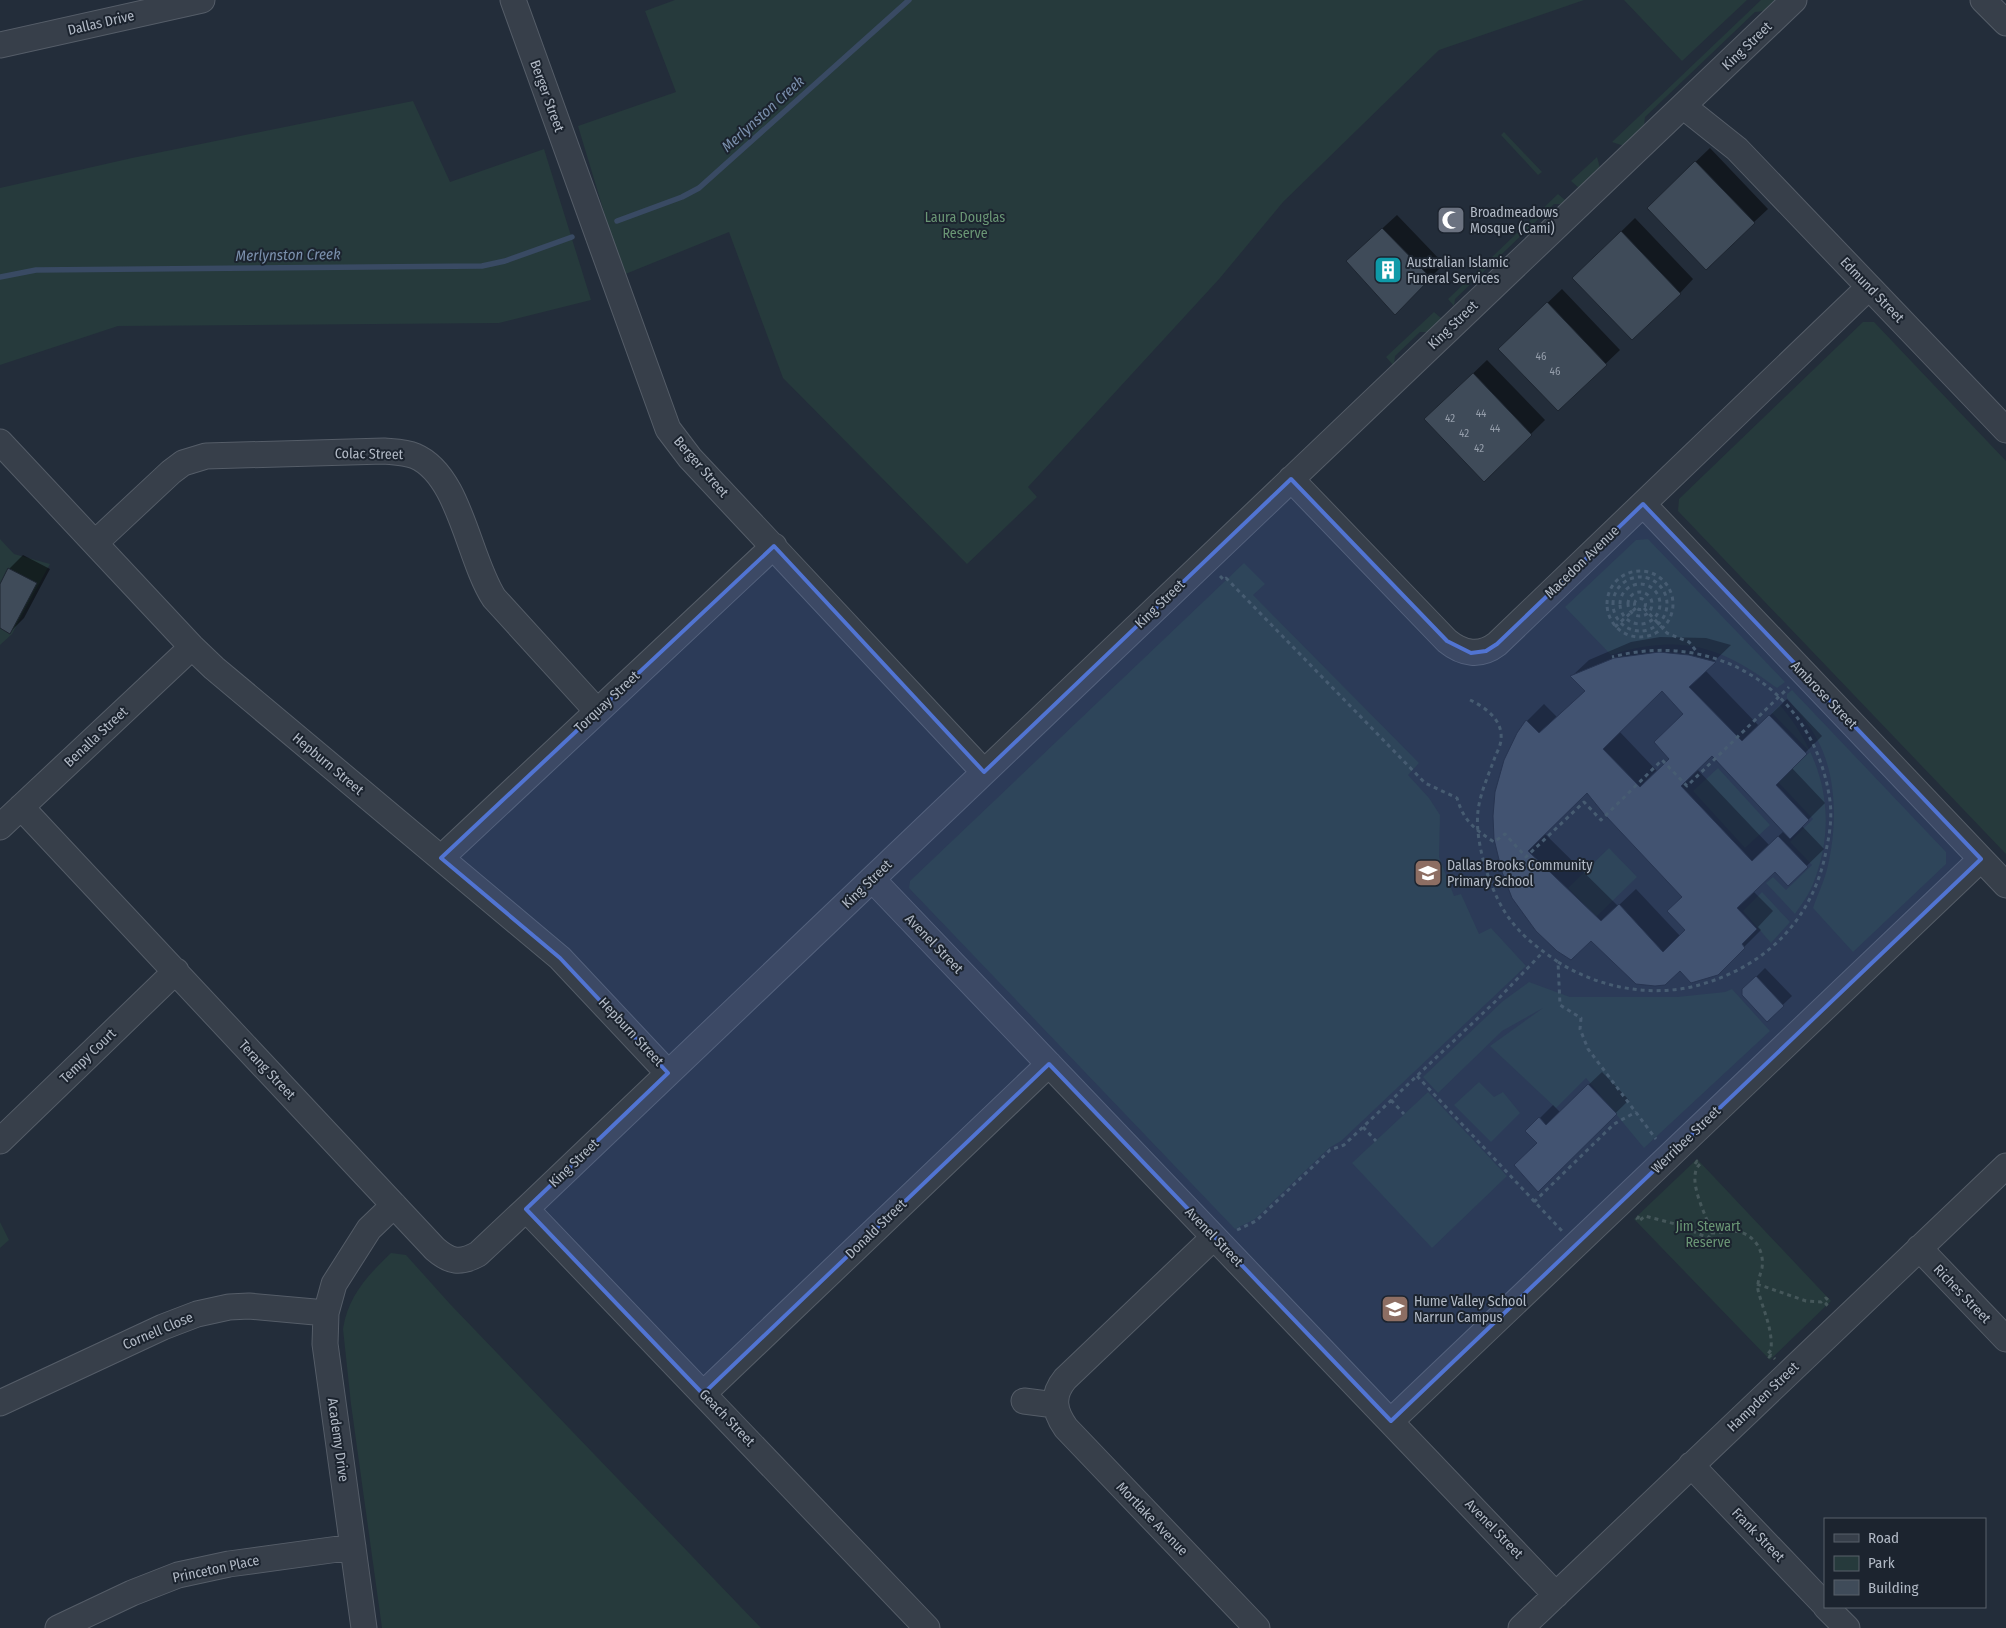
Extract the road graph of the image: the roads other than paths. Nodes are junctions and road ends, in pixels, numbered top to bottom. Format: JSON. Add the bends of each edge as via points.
{"nodes":[{"id":1,"x":202,"y":0,"type":"edge"},
{"id":2,"x":513,"y":0,"type":"edge"},
{"id":3,"x":1794,"y":0,"type":"edge"},
{"id":4,"x":1983,"y":0,"type":"edge"},
{"id":5,"x":2006,"y":23,"type":"edge"},
{"id":6,"x":0,"y":45,"type":"edge"},
{"id":7,"x":1690,"y":100,"type":"junction"},
{"id":8,"x":1869,"y":287,"type":"junction"},
{"id":9,"x":2006,"y":430,"type":"edge"},
{"id":10,"x":0,"y":442,"type":"edge"},
{"id":11,"x":1291,"y":480,"type":"junction"},
{"id":12,"x":1643,"y":504,"type":"junction"},
{"id":13,"x":95,"y":543,"type":"junction"},
{"id":14,"x":774,"y":546,"type":"junction"},
{"id":15,"x":192,"y":647,"type":"junction"},
{"id":16,"x":597,"y":711,"type":"junction"},
{"id":17,"x":984,"y":772,"type":"junction"},
{"id":18,"x":21,"y":807,"type":"junction"},
{"id":19,"x":0,"y":827,"type":"edge"},
{"id":20,"x":440,"y":858,"type":"junction"},
{"id":21,"x":1981,"y":859,"type":"junction"},
{"id":22,"x":872,"y":879,"type":"junction"},
{"id":23,"x":2006,"y":885,"type":"edge"},
{"id":24,"x":176,"y":972,"type":"junction"},
{"id":25,"x":1049,"y":1064,"type":"junction"},
{"id":26,"x":668,"y":1073,"type":"junction"},
{"id":27,"x":0,"y":1142,"type":"edge"},
{"id":28,"x":2006,"y":1166,"type":"edge"},
{"id":29,"x":526,"y":1209,"type":"junction"},
{"id":30,"x":400,"y":1211,"type":"junction"},
{"id":31,"x":1224,"y":1234,"type":"junction"},
{"id":32,"x":1919,"y":1248,"type":"junction"},
{"id":33,"x":326,"y":1313,"type":"junction"},
{"id":34,"x":2006,"y":1340,"type":"edge"},
{"id":35,"x":704,"y":1394,"type":"junction"},
{"id":36,"x":1024,"y":1401,"type":"dead end"},
{"id":37,"x":0,"y":1403,"type":"edge"},
{"id":38,"x":1055,"y":1405,"type":"junction"},
{"id":39,"x":1391,"y":1421,"type":"junction"},
{"id":40,"x":1691,"y":1465,"type":"junction"},
{"id":41,"x":353,"y":1547,"type":"junction"},
{"id":42,"x":1556,"y":1595,"type":"junction"},
{"id":43,"x":1824,"y":1604,"type":"edge"},
{"id":44,"x":1828,"y":1608,"type":"edge"},
{"id":45,"x":58,"y":1628,"type":"edge"},
{"id":46,"x":364,"y":1628,"type":"edge"},
{"id":47,"x":927,"y":1628,"type":"edge"},
{"id":48,"x":1257,"y":1628,"type":"edge"},
{"id":49,"x":1521,"y":1628,"type":"edge"},
{"id":50,"x":1847,"y":1628,"type":"edge"}],
"edges":[{"from":1,"to":6,"type":"street","name":"Dallas Drive"},
{"from":2,"to":14,"type":"street","name":"Berger Street","via":[[668,429],[690,458]]},
{"from":3,"to":7,"type":"street","name":"King Street"},
{"from":4,"to":5,"type":"street"},
{"from":7,"to":8,"type":"street","name":"Edmund Street"},
{"from":7,"to":11,"type":"street","name":"King Street"},
{"from":8,"to":9,"type":"street","name":"Edmund Street"},
{"from":8,"to":12,"type":"street","name":"Macedon Avenue"},
{"from":10,"to":13,"type":"street","name":"Hepburn Street"},
{"from":11,"to":12,"type":"street","name":"Macedon Avenue","via":[[1447,641],[1471,653],[1486,651],[1497,644]]},
{"from":11,"to":17,"type":"street","name":"King Street"},
{"from":12,"to":21,"type":"street","name":"Ambrose Street"},
{"from":13,"to":15,"type":"street","name":"Hepburn Street"},
{"from":13,"to":16,"type":"street","name":"Colac Street","via":[[171,472],[194,458],[384,451],[414,456],[435,470],[447,487],[494,598]]},
{"from":14,"to":16,"type":"street","name":"Torquay Street"},
{"from":14,"to":17,"type":"street","name":"Berger Street"},
{"from":15,"to":18,"type":"street","name":"Benalla Street"},
{"from":15,"to":20,"type":"street","name":"Hepburn Street"},
{"from":16,"to":20,"type":"street","name":"Torquay Street"},
{"from":17,"to":22,"type":"street","name":"King Street"},
{"from":18,"to":19,"type":"street","name":"Benalla Street"},
{"from":18,"to":24,"type":"street","name":"Terang Street"},
{"from":20,"to":26,"type":"street","name":"Hepburn Street","via":[[560,958]]},
{"from":21,"to":23,"type":"street","name":"Ambrose Street"},
{"from":21,"to":39,"type":"street","name":"Werribee Street"},
{"from":22,"to":25,"type":"street","name":"Avenel Street"},
{"from":22,"to":26,"type":"street","name":"King Street"},
{"from":24,"to":27,"type":"street","name":"Tempy Court"},
{"from":24,"to":30,"type":"street","name":"Terang Street"},
{"from":25,"to":31,"type":"street","name":"Avenel Street"},
{"from":25,"to":35,"type":"street","name":"Donald Street"},
{"from":26,"to":29,"type":"street","name":"King Street"},
{"from":28,"to":32,"type":"street","name":"Hampden Street"},
{"from":29,"to":30,"type":"street","name":"Terang Street","via":[[478,1254],[461,1262],[444,1256]]},
{"from":29,"to":35,"type":"street","name":"Geach Street"},
{"from":30,"to":33,"type":"street","name":"Academy Drive","via":[[379,1241],[352,1257],[334,1284]]},
{"from":31,"to":38,"type":"street","via":[[1065,1379],[1057,1391]]},
{"from":31,"to":39,"type":"street","name":"Avenel Street"},
{"from":32,"to":34,"type":"street","name":"Riches Street"},
{"from":32,"to":40,"type":"street","name":"Hampden Street"},
{"from":33,"to":37,"type":"street","name":"Cornell Close","via":[[249,1306],[197,1314]]},
{"from":33,"to":41,"type":"street","name":"Academy Drive","via":[[325,1344]]},
{"from":35,"to":47,"type":"street","name":"Geach Street"},
{"from":36,"to":38,"type":"street"},
{"from":38,"to":48,"type":"street","name":"Mortlake Avenue","via":[[1066,1428]]},
{"from":39,"to":42,"type":"street","name":"Avenel Street"},
{"from":40,"to":42,"type":"street","name":"Hampden Street"},
{"from":40,"to":43,"type":"street","name":"Frank Street"},
{"from":41,"to":45,"type":"street","name":"Princeton Place","via":[[229,1564],[178,1575]]},
{"from":41,"to":46,"type":"street","name":"Academy Drive"},
{"from":42,"to":49,"type":"street","name":"Hampden Street"},
{"from":44,"to":50,"type":"street","name":"Frank Street"}]}
